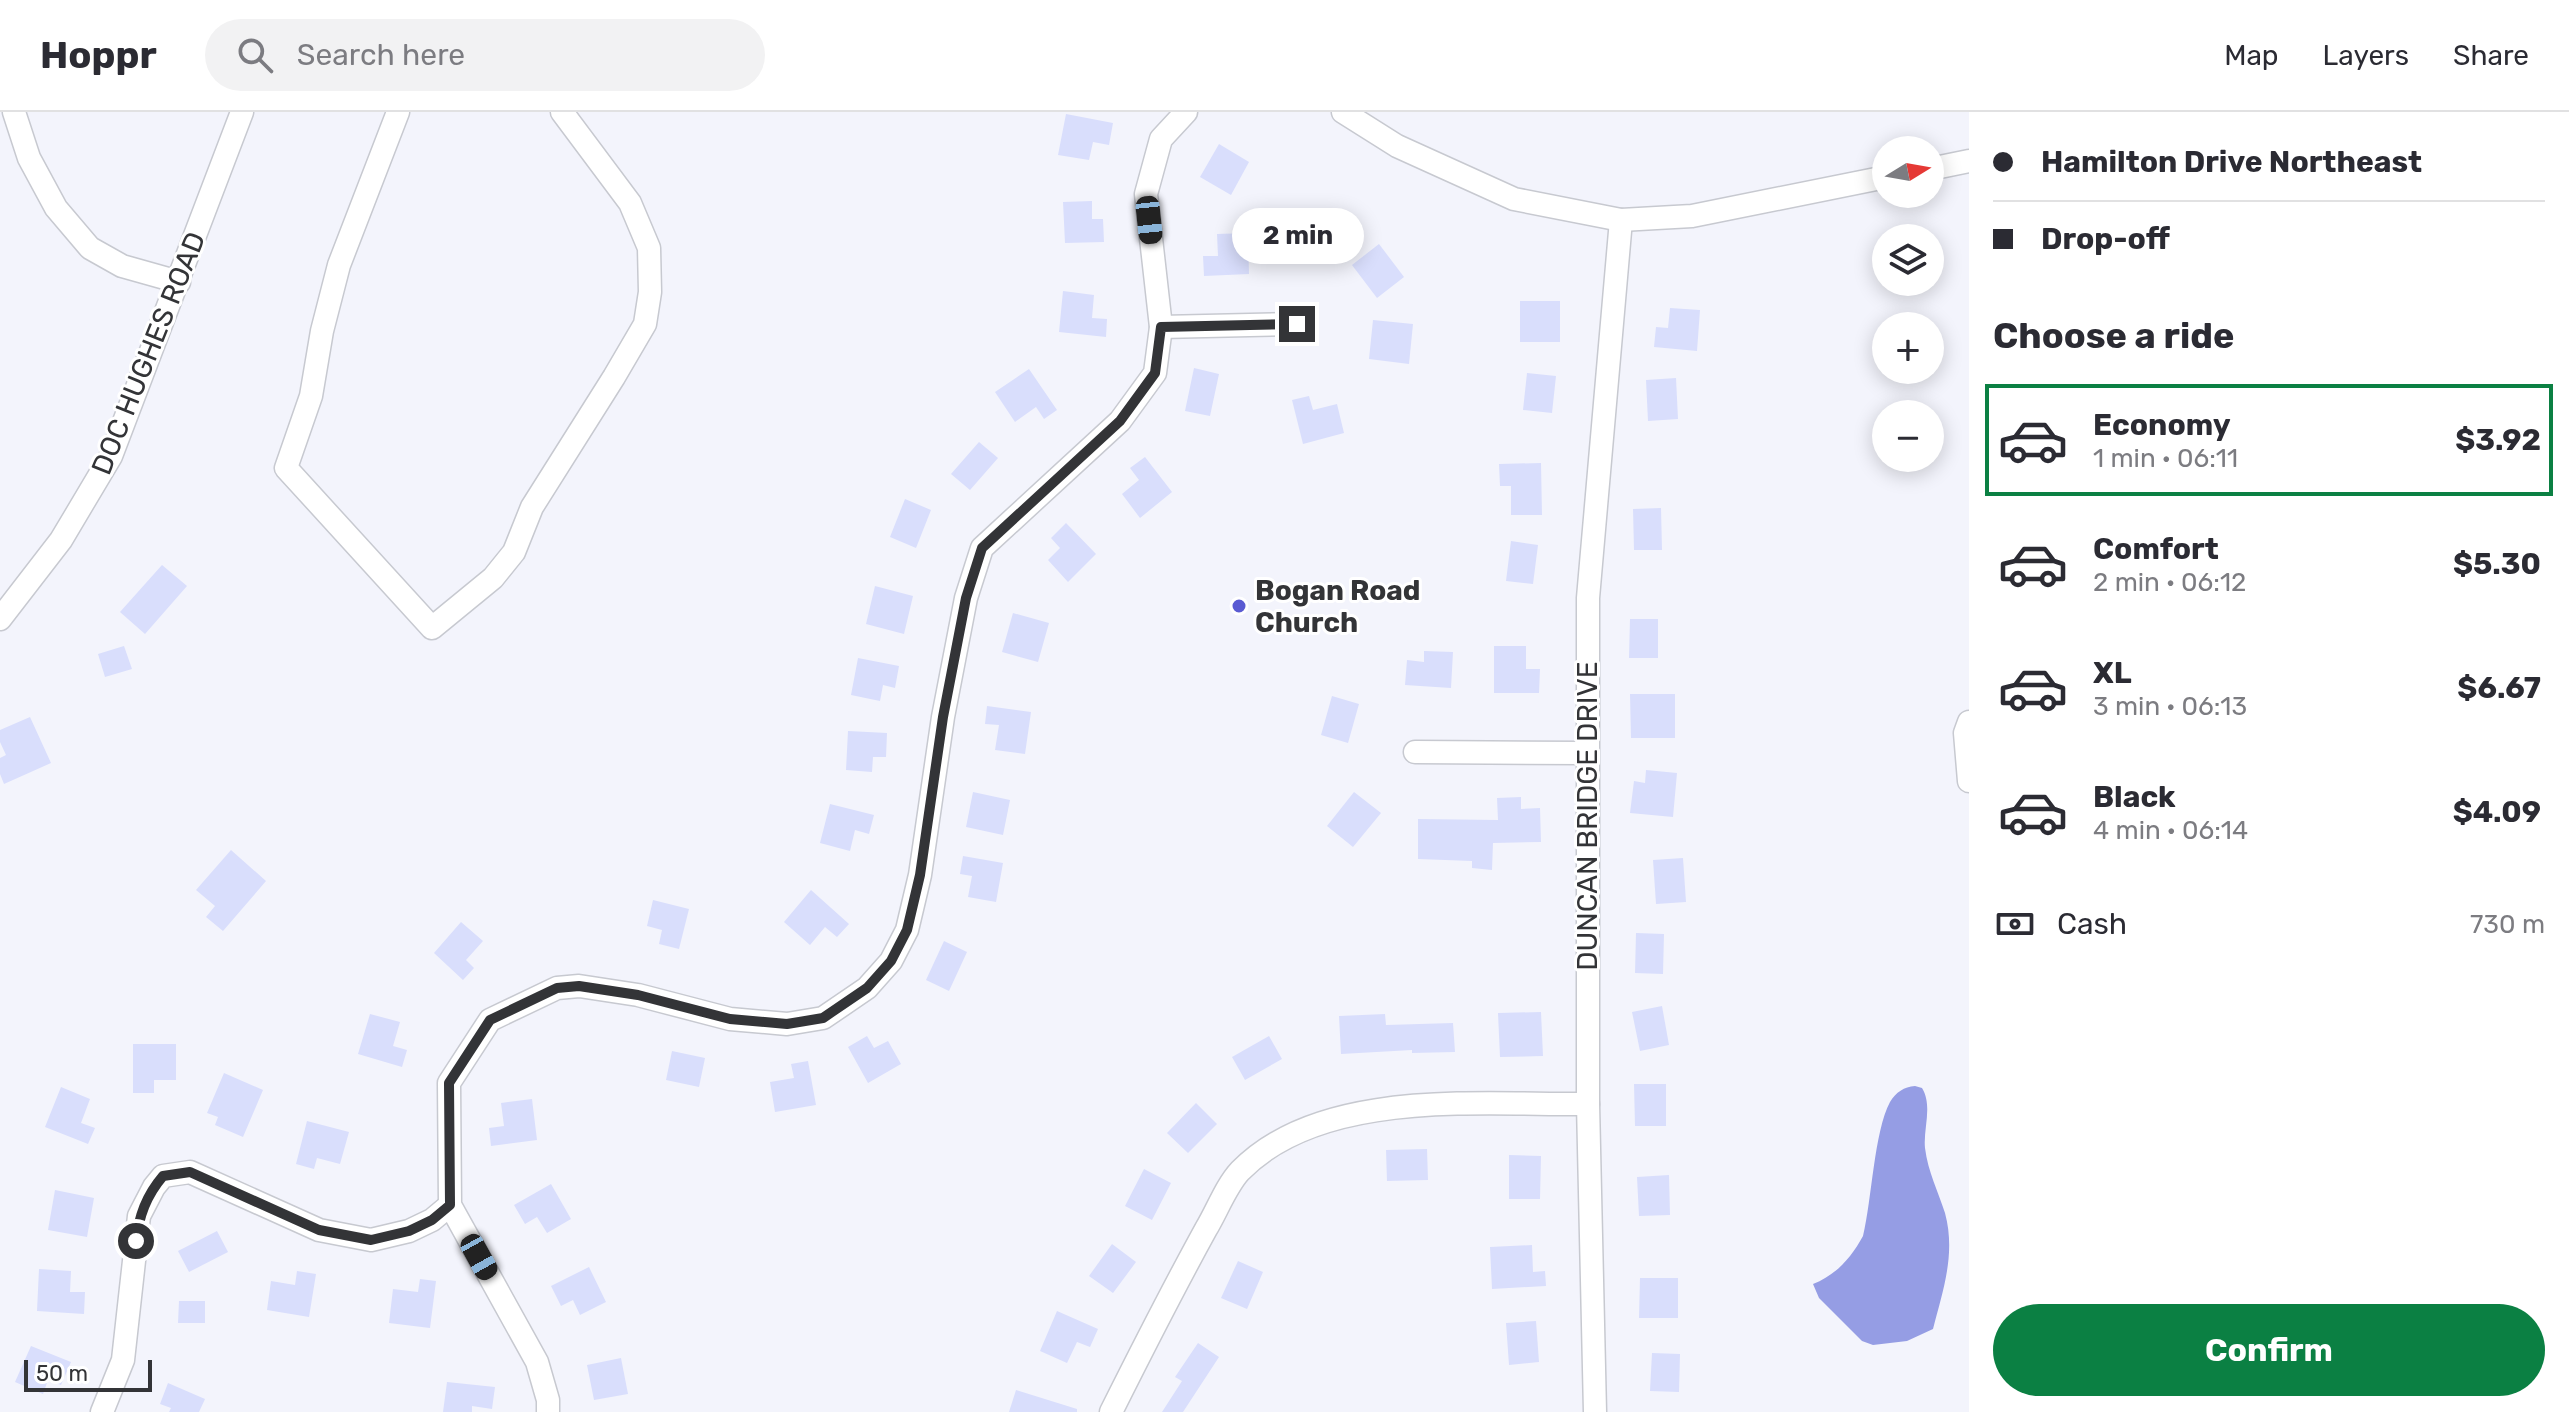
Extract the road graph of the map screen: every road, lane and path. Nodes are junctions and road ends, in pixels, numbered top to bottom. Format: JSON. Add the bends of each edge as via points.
{"nodes":[{"id":1,"x":14,"y":112,"type":"edge"},
{"id":2,"x":242,"y":112,"type":"edge"},
{"id":3,"x":398,"y":112,"type":"edge"},
{"id":4,"x":562,"y":112,"type":"edge"},
{"id":5,"x":1186,"y":112,"type":"edge"},
{"id":6,"x":1343,"y":112,"type":"edge"},
{"id":7,"x":1969,"y":161,"type":"edge"},
{"id":8,"x":1944,"y":166,"type":"edge"},
{"id":9,"x":1872,"y":180,"type":"edge"},
{"id":10,"x":1621,"y":220,"type":"junction"},
{"id":11,"x":179,"y":282,"type":"junction"},
{"id":12,"x":1297,"y":324,"type":"dead end"},
{"id":13,"x":1161,"y":327,"type":"junction"},
{"id":14,"x":0,"y":619,"type":"edge"},
{"id":15,"x":1969,"y":722,"type":"edge"},
{"id":16,"x":1415,"y":752,"type":"dead end"},
{"id":17,"x":1586,"y":753,"type":"junction"},
{"id":18,"x":1969,"y":781,"type":"edge"},
{"id":19,"x":1588,"y":1104,"type":"junction"},
{"id":20,"x":450,"y":1205,"type":"junction"},
{"id":21,"x":102,"y":1412,"type":"edge"},
{"id":22,"x":548,"y":1412,"type":"edge"},
{"id":23,"x":1111,"y":1412,"type":"edge"},
{"id":24,"x":1595,"y":1412,"type":"edge"}],
"edges":[{"from":1,"to":11,"type":"street","via":[[29,158],[56,208],[90,248],[122,266]]},
{"from":2,"to":11,"type":"street","name":"DOC HUGHES ROAD"},
{"from":3,"to":4,"type":"street","via":[[339,265],[311,396],[286,468],[432,628],[493,578],[514,552],[532,507],[645,324],[649,248],[630,203]]},
{"from":5,"to":13,"type":"street","via":[[1161,139],[1146,194]]},
{"from":6,"to":10,"type":"street","via":[[1397,146],[1514,199]]},
{"from":7,"to":8,"type":"street"},
{"from":9,"to":10,"type":"street","via":[[1692,216]]},
{"from":10,"to":17,"type":"street","name":"DUNCAN BRIDGE DRIVE","via":[[1588,598]]},
{"from":11,"to":14,"type":"street","name":"DOC HUGHES ROAD","via":[[111,456],[61,540]]},
{"from":12,"to":13,"type":"street"},
{"from":13,"to":20,"type":"street","via":[[1155,373],[1120,421],[982,548],[945,702],[920,875],[907,930],[891,961],[867,988],[823,1018],[787,1024],[730,1019],[579,986],[557,988],[490,1020],[449,1083]]},
{"from":15,"to":18,"type":"street"},
{"from":16,"to":17,"type":"street"},
{"from":17,"to":19,"type":"street","name":"DUNCAN BRIDGE DRIVE"},
{"from":19,"to":23,"type":"street","via":[[1370,1110],[1317,1123],[1276,1141],[1238,1173]]},
{"from":19,"to":24,"type":"street","name":"DUNCAN BRIDGE DRIVE"},
{"from":20,"to":21,"type":"street","via":[[409,1231],[371,1240],[319,1230],[190,1172],[163,1176],[139,1216],[123,1360]]},
{"from":20,"to":22,"type":"street","via":[[537,1362]]}]}
